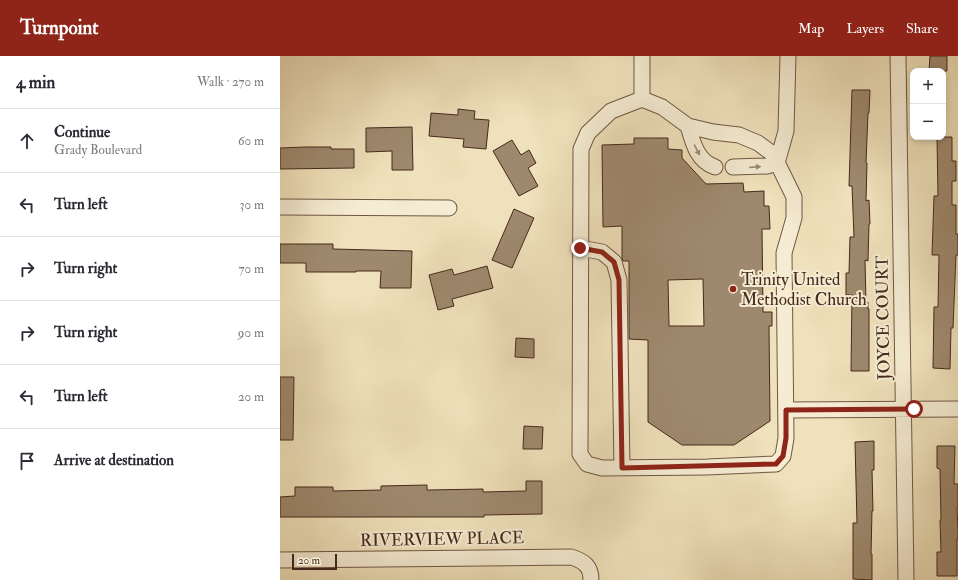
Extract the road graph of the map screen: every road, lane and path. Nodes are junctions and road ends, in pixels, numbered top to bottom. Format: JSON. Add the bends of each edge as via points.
{"nodes":[{"id":1,"x":642,"y":56,"type":"edge"},
{"id":2,"x":788,"y":56,"type":"edge"},
{"id":3,"x":898,"y":56,"type":"edge"},
{"id":4,"x":642,"y":99,"type":"junction"},
{"id":5,"x":688,"y":126,"type":"junction"},
{"id":6,"x":777,"y":163,"type":"junction"},
{"id":7,"x":715,"y":167,"type":"dead end"},
{"id":8,"x":733,"y":167,"type":"dead end"},
{"id":9,"x":280,"y":207,"type":"edge"},
{"id":10,"x":449,"y":208,"type":"dead end"},
{"id":11,"x":580,"y":248,"type":"junction"},
{"id":12,"x":903,"y":409,"type":"junction"},
{"id":13,"x":958,"y":409,"type":"edge"},
{"id":14,"x":786,"y":410,"type":"junction"},
{"id":15,"x":622,"y":468,"type":"junction"},
{"id":16,"x":280,"y":560,"type":"edge"},
{"id":17,"x":591,"y":580,"type":"edge"},
{"id":18,"x":906,"y":580,"type":"edge"}],
"edges":[{"from":1,"to":4,"type":"street"},
{"from":2,"to":6,"type":"street","via":[[786,131]]},
{"from":3,"to":12,"type":"street","name":"JOYCE COURT"},
{"from":4,"to":5,"type":"street","via":[[662,107]]},
{"from":4,"to":11,"type":"street","via":[[611,111],[588,133],[581,150]]},
{"from":5,"to":6,"type":"street","via":[[740,135],[758,142],[773,154]]},
{"from":5,"to":7,"type":"street","one_way":true,"via":[[701,158]]},
{"from":8,"to":6,"type":"street","one_way":true,"via":[[767,166]]},
{"from":6,"to":14,"type":"street","via":[[794,197],[794,218],[784,253]]},
{"from":9,"to":10,"type":"street"},
{"from":11,"to":15,"type":"street","via":[[602,252],[614,262],[619,280]]},
{"from":11,"to":15,"type":"street","via":[[580,454],[587,464],[602,468]]},
{"from":12,"to":13,"type":"street"},
{"from":12,"to":14,"type":"street"},
{"from":12,"to":18,"type":"street","name":"JOYCE COURT"},
{"from":14,"to":15,"type":"street","via":[[783,456],[776,464]]},
{"from":16,"to":17,"type":"street","name":"RIVERVIEW PLACE","via":[[571,557],[587,565]]}]}
